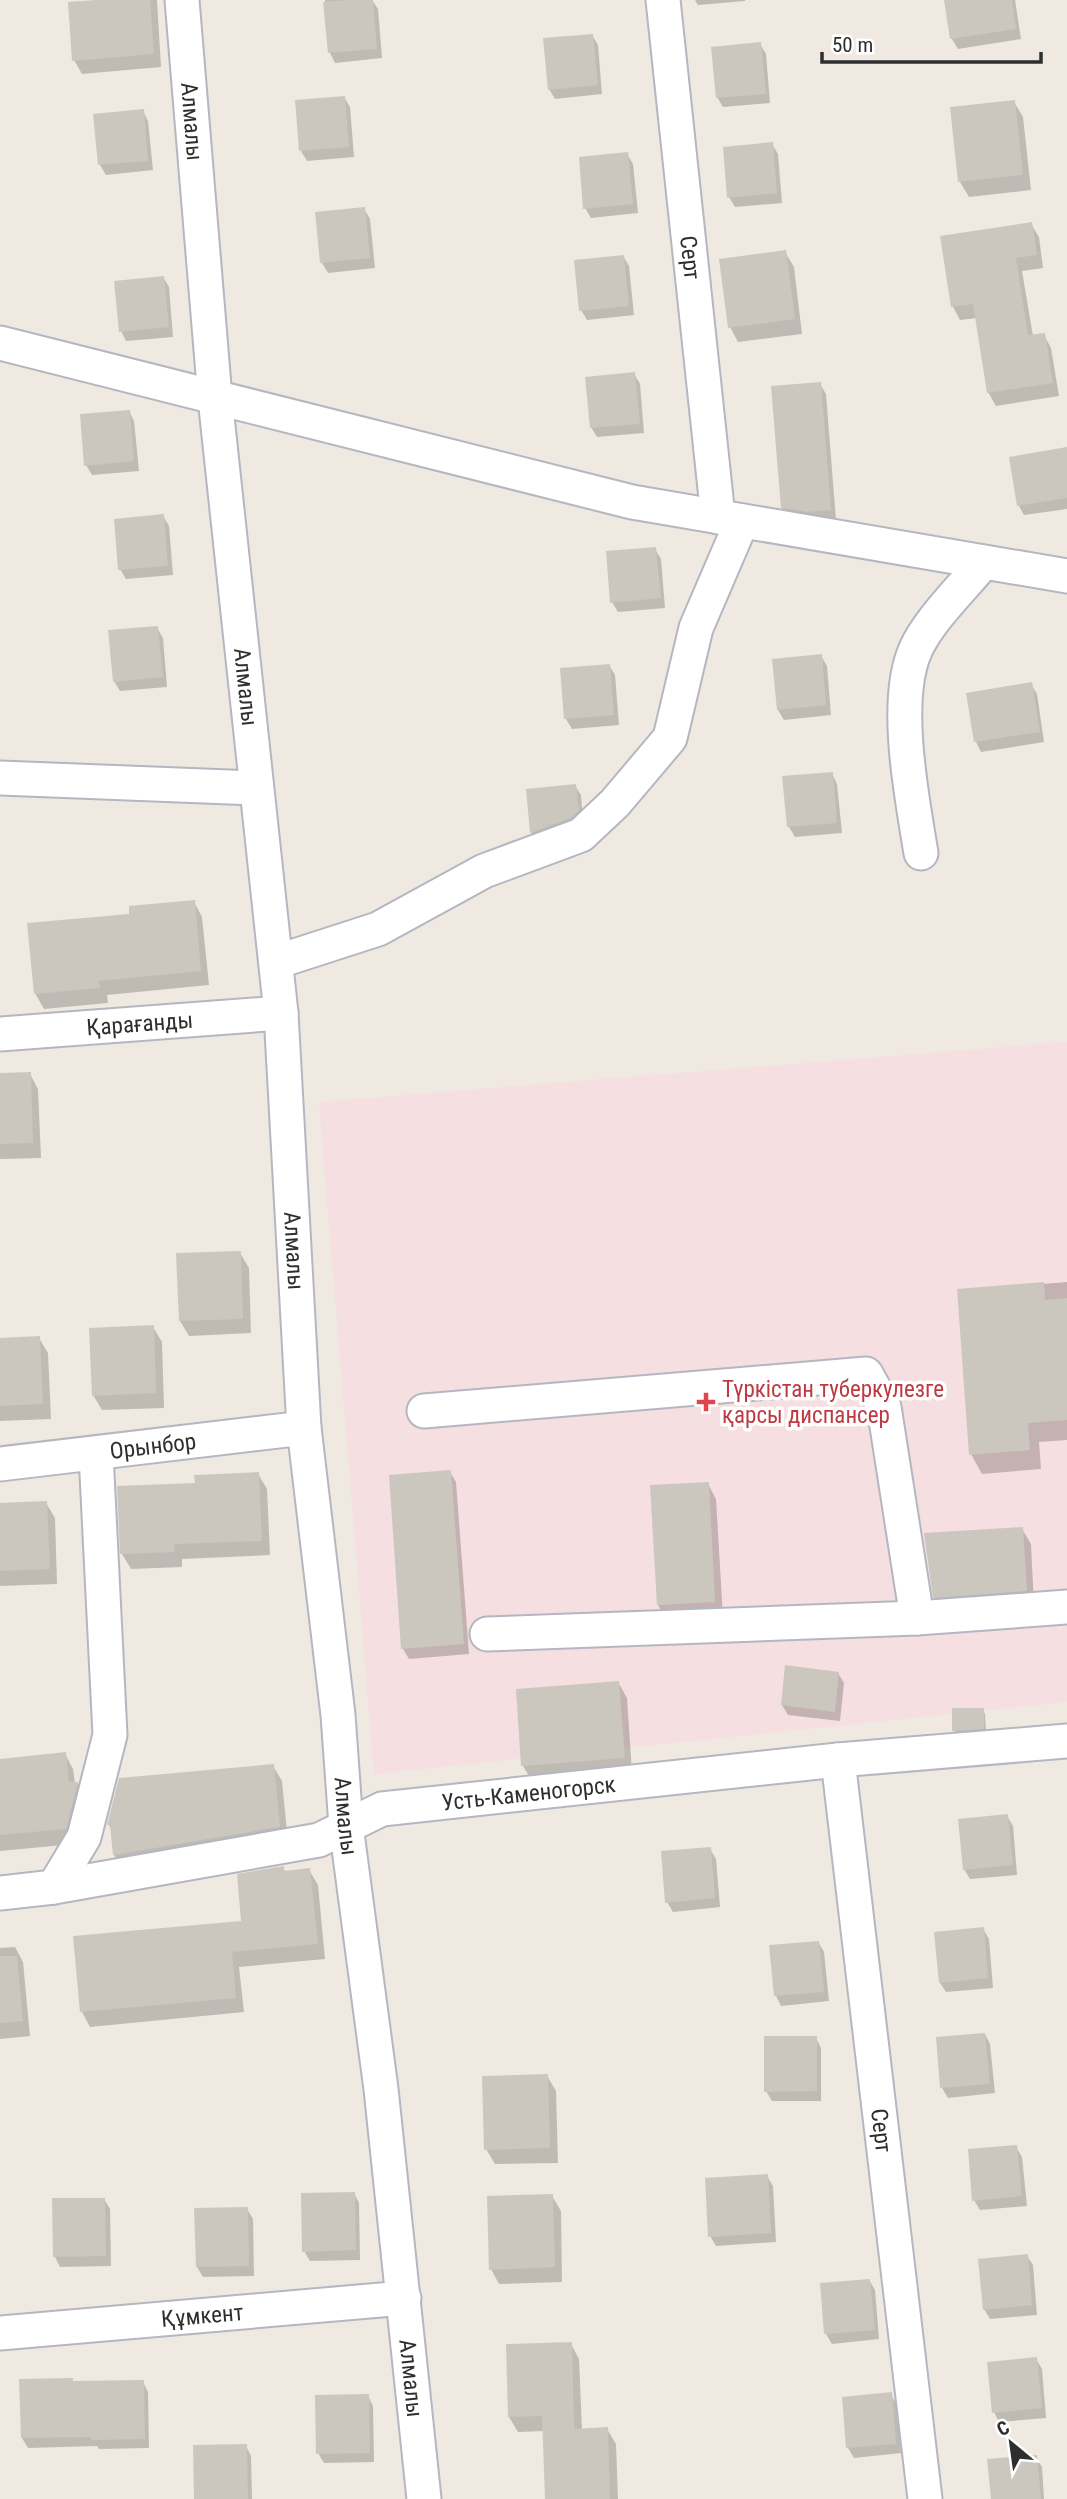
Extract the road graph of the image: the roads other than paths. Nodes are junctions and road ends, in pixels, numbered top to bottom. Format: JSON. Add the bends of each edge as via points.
{"nodes":[{"id":1,"x":182,"y":0,"type":"edge"},
{"id":2,"x":663,"y":0,"type":"edge"},
{"id":3,"x":0,"y":342,"type":"edge"},
{"id":4,"x":215,"y":398,"type":"junction"},
{"id":5,"x":730,"y":519,"type":"junction"},
{"id":6,"x":984,"y":562,"type":"junction"},
{"id":7,"x":1067,"y":576,"type":"edge"},
{"id":8,"x":0,"y":778,"type":"edge"},
{"id":9,"x":255,"y":788,"type":"junction"},
{"id":10,"x":921,"y":853,"type":"dead end"},
{"id":11,"x":276,"y":962,"type":"junction"},
{"id":12,"x":281,"y":1013,"type":"junction"},
{"id":13,"x":0,"y":1034,"type":"edge"},
{"id":14,"x":424,"y":1411,"type":"dead end"},
{"id":15,"x":304,"y":1428,"type":"junction"},
{"id":16,"x":96,"y":1454,"type":"junction"},
{"id":17,"x":0,"y":1464,"type":"edge"},
{"id":18,"x":1067,"y":1608,"type":"edge"},
{"id":19,"x":917,"y":1618,"type":"junction"},
{"id":20,"x":488,"y":1634,"type":"dead end"},
{"id":21,"x":1067,"y":1741,"type":"edge"},
{"id":22,"x":838,"y":1760,"type":"junction"},
{"id":23,"x":346,"y":1826,"type":"junction"},
{"id":24,"x":54,"y":1887,"type":"junction"},
{"id":25,"x":0,"y":1893,"type":"edge"},
{"id":26,"x":404,"y":2298,"type":"junction"},
{"id":27,"x":0,"y":2333,"type":"edge"},
{"id":28,"x":424,"y":2499,"type":"edge"},
{"id":29,"x":925,"y":2499,"type":"edge"}],
"edges":[{"from":1,"to":4,"type":"street","name":"Алмалы"},
{"from":2,"to":5,"type":"street","name":"Серт"},
{"from":3,"to":4,"type":"street"},
{"from":4,"to":5,"type":"street","via":[[632,502]]},
{"from":4,"to":9,"type":"street","name":"Алмалы"},
{"from":5,"to":6,"type":"street"},
{"from":5,"to":11,"type":"street","via":[[695,628],[670,738],[615,803],[581,835],[484,871],[378,929]]},
{"from":6,"to":7,"type":"street"},
{"from":6,"to":10,"type":"street","via":[[915,650],[905,689],[909,779]]},
{"from":8,"to":9,"type":"street"},
{"from":9,"to":11,"type":"street","name":"Алмалы"},
{"from":11,"to":12,"type":"street","name":"Алмалы"},
{"from":12,"to":13,"type":"street","name":"Қарағанды"},
{"from":12,"to":15,"type":"street","name":"Алмалы"},
{"from":14,"to":19,"type":"street","via":[[866,1374],[884,1407]]},
{"from":15,"to":16,"type":"street","name":"Орынбор"},
{"from":15,"to":23,"type":"street","name":"Алмалы","via":[[338,1715]]},
{"from":16,"to":17,"type":"street","name":"Орынбор"},
{"from":16,"to":24,"type":"street","via":[[110,1735],[84,1838]]},
{"from":18,"to":19,"type":"street"},
{"from":19,"to":20,"type":"street"},
{"from":21,"to":22,"type":"street","name":"Усть-Каменогорск"},
{"from":22,"to":23,"type":"street","name":"Усть-Каменогорск","via":[[382,1810]]},
{"from":22,"to":29,"type":"street","name":"Серт"},
{"from":23,"to":24,"type":"street","name":"Усть-Каменогорск","via":[[319,1840]]},
{"from":23,"to":26,"type":"street","name":"Алмалы"},
{"from":24,"to":25,"type":"street","name":"Усть-Каменогорск"},
{"from":26,"to":27,"type":"street","name":"Құмкент"},
{"from":26,"to":28,"type":"street","name":"Алмалы"}]}
